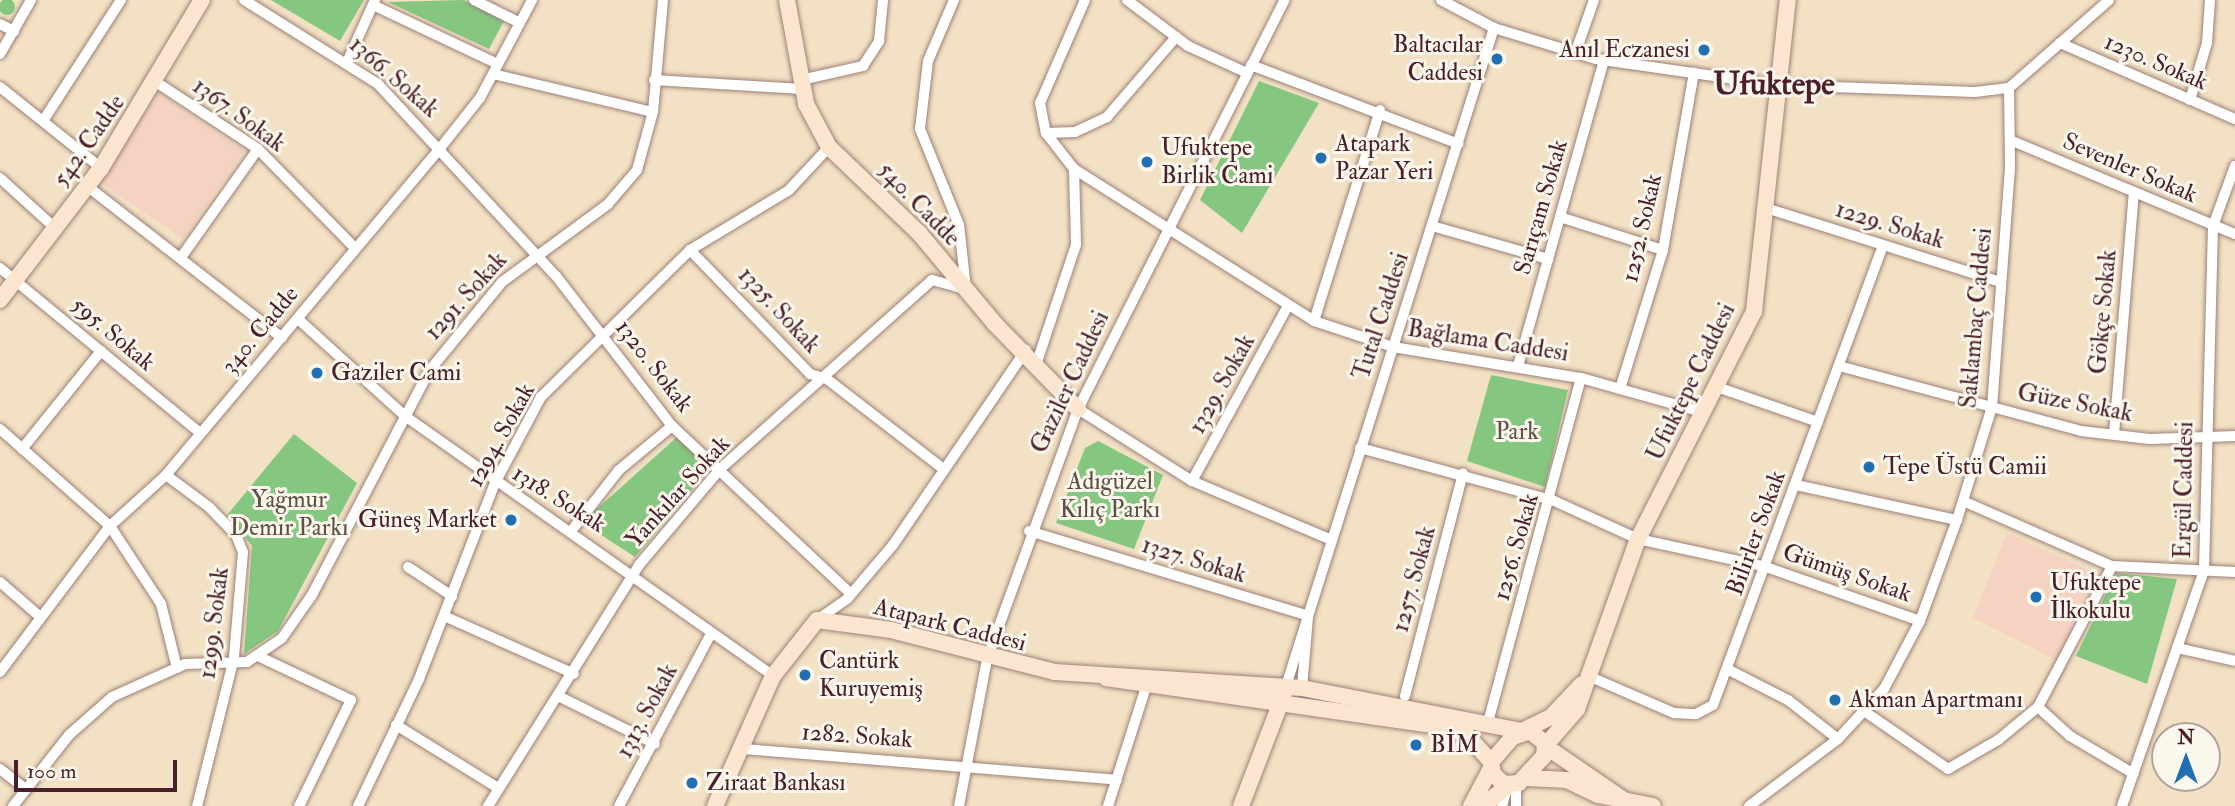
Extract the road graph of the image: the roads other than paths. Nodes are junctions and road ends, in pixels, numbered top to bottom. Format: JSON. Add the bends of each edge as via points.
{"nodes":[{"id":1,"x":31,"y":0,"type":"edge"},
{"id":2,"x":121,"y":0,"type":"edge"},
{"id":3,"x":202,"y":0,"type":"edge"},
{"id":4,"x":244,"y":0,"type":"edge"},
{"id":5,"x":474,"y":0,"type":"edge"},
{"id":6,"x":532,"y":0,"type":"edge"},
{"id":7,"x":663,"y":0,"type":"edge"},
{"id":8,"x":787,"y":0,"type":"edge"},
{"id":9,"x":883,"y":0,"type":"edge"},
{"id":10,"x":954,"y":0,"type":"edge"},
{"id":11,"x":1085,"y":0,"type":"edge"},
{"id":12,"x":1127,"y":0,"type":"edge"},
{"id":13,"x":1285,"y":0,"type":"edge"},
{"id":14,"x":1441,"y":0,"type":"edge"},
{"id":15,"x":1594,"y":0,"type":"edge"},
{"id":16,"x":1788,"y":0,"type":"edge"},
{"id":17,"x":2109,"y":0,"type":"edge"},
{"id":18,"x":2210,"y":0,"type":"edge"},
{"id":19,"x":374,"y":2,"type":"edge"},
{"id":20,"x":520,"y":23,"type":"junction"},
{"id":21,"x":0,"y":24,"type":"edge"},
{"id":22,"x":1494,"y":28,"type":"junction"},
{"id":23,"x":14,"y":31,"type":"junction"},
{"id":24,"x":1176,"y":37,"type":"junction"},
{"id":25,"x":2060,"y":43,"type":"junction"},
{"id":26,"x":1576,"y":51,"type":"junction"},
{"id":27,"x":0,"y":54,"type":"edge"},
{"id":28,"x":348,"y":60,"type":"junction"},
{"id":29,"x":1604,"y":60,"type":"junction"},
{"id":30,"x":495,"y":69,"type":"junction"},
{"id":31,"x":1249,"y":69,"type":"junction"},
{"id":32,"x":1694,"y":74,"type":"junction"},
{"id":33,"x":654,"y":80,"type":"junction"},
{"id":34,"x":156,"y":82,"type":"junction"},
{"id":35,"x":802,"y":84,"type":"junction"},
{"id":36,"x":1776,"y":86,"type":"junction"},
{"id":37,"x":0,"y":87,"type":"edge"},
{"id":38,"x":2009,"y":88,"type":"junction"},
{"id":39,"x":2190,"y":100,"type":"junction"},
{"id":40,"x":1380,"y":110,"type":"junction"},
{"id":41,"x":653,"y":113,"type":"junction"},
{"id":42,"x":2235,"y":119,"type":"edge"},
{"id":43,"x":43,"y":121,"type":"junction"},
{"id":44,"x":1046,"y":133,"type":"junction"},
{"id":45,"x":2010,"y":141,"type":"junction"},
{"id":46,"x":1459,"y":144,"type":"junction"},
{"id":47,"x":441,"y":147,"type":"junction"},
{"id":48,"x":829,"y":147,"type":"junction"},
{"id":49,"x":258,"y":149,"type":"junction"},
{"id":50,"x":2235,"y":166,"type":"edge"},
{"id":51,"x":101,"y":168,"type":"junction"},
{"id":52,"x":1074,"y":169,"type":"junction"},
{"id":53,"x":0,"y":178,"type":"edge"},
{"id":54,"x":87,"y":186,"type":"junction"},
{"id":55,"x":2134,"y":193,"type":"junction"},
{"id":56,"x":1766,"y":208,"type":"junction"},
{"id":57,"x":1560,"y":217,"type":"junction"},
{"id":58,"x":1432,"y":226,"type":"junction"},
{"id":59,"x":2213,"y":226,"type":"junction"},
{"id":60,"x":55,"y":228,"type":"junction"},
{"id":61,"x":1167,"y":229,"type":"junction"},
{"id":62,"x":2235,"y":234,"type":"edge"},
{"id":63,"x":1884,"y":245,"type":"junction"},
{"id":64,"x":353,"y":246,"type":"junction"},
{"id":65,"x":690,"y":250,"type":"junction"},
{"id":66,"x":1663,"y":250,"type":"junction"},
{"id":67,"x":535,"y":252,"type":"junction"},
{"id":68,"x":182,"y":256,"type":"junction"},
{"id":69,"x":1548,"y":259,"type":"junction"},
{"id":70,"x":0,"y":268,"type":"edge"},
{"id":71,"x":15,"y":280,"type":"junction"},
{"id":72,"x":2001,"y":282,"type":"junction"},
{"id":73,"x":966,"y":289,"type":"junction"},
{"id":74,"x":0,"y":300,"type":"edge"},
{"id":75,"x":1288,"y":306,"type":"junction"},
{"id":76,"x":298,"y":319,"type":"junction"},
{"id":77,"x":1314,"y":321,"type":"junction"},
{"id":78,"x":604,"y":336,"type":"junction"},
{"id":79,"x":282,"y":338,"type":"junction"},
{"id":80,"x":1393,"y":347,"type":"junction"},
{"id":81,"x":101,"y":351,"type":"junction"},
{"id":82,"x":1031,"y":356,"type":"junction"},
{"id":83,"x":1518,"y":366,"type":"junction"},
{"id":84,"x":1839,"y":366,"type":"junction"},
{"id":85,"x":1581,"y":378,"type":"junction"},
{"id":86,"x":827,"y":379,"type":"junction"},
{"id":87,"x":1717,"y":387,"type":"junction"},
{"id":88,"x":1620,"y":389,"type":"junction"},
{"id":89,"x":1992,"y":407,"type":"junction"},
{"id":90,"x":1078,"y":408,"type":"junction"},
{"id":91,"x":1702,"y":412,"type":"junction"},
{"id":92,"x":405,"y":416,"type":"junction"},
{"id":93,"x":1818,"y":422,"type":"junction"},
{"id":94,"x":672,"y":426,"type":"junction"},
{"id":95,"x":0,"y":429,"type":"edge"},
{"id":96,"x":200,"y":433,"type":"junction"},
{"id":97,"x":2114,"y":434,"type":"junction"},
{"id":98,"x":2235,"y":436,"type":"edge"},
{"id":99,"x":2206,"y":437,"type":"junction"},
{"id":100,"x":1360,"y":448,"type":"junction"},
{"id":101,"x":22,"y":449,"type":"junction"},
{"id":102,"x":942,"y":468,"type":"junction"},
{"id":103,"x":720,"y":469,"type":"junction"},
{"id":104,"x":1463,"y":473,"type":"junction"},
{"id":105,"x":166,"y":475,"type":"junction"},
{"id":106,"x":1192,"y":481,"type":"junction"},
{"id":107,"x":495,"y":483,"type":"junction"},
{"id":108,"x":1796,"y":485,"type":"junction"},
{"id":109,"x":1552,"y":500,"type":"junction"},
{"id":110,"x":1963,"y":500,"type":"junction"},
{"id":111,"x":1957,"y":520,"type":"junction"},
{"id":112,"x":110,"y":526,"type":"junction"},
{"id":113,"x":572,"y":530,"type":"junction"},
{"id":114,"x":1029,"y":531,"type":"junction"},
{"id":115,"x":1637,"y":539,"type":"junction"},
{"id":116,"x":1332,"y":540,"type":"junction"},
{"id":117,"x":408,"y":566,"type":"dead end"},
{"id":118,"x":2112,"y":566,"type":"junction"},
{"id":119,"x":1766,"y":567,"type":"junction"},
{"id":120,"x":2204,"y":570,"type":"junction"},
{"id":121,"x":2235,"y":572,"type":"edge"},
{"id":122,"x":633,"y":574,"type":"junction"},
{"id":123,"x":0,"y":582,"type":"edge"},
{"id":124,"x":851,"y":594,"type":"junction"},
{"id":125,"x":452,"y":596,"type":"junction"},
{"id":126,"x":37,"y":615,"type":"junction"},
{"id":127,"x":444,"y":616,"type":"junction"},
{"id":128,"x":1308,"y":616,"type":"junction"},
{"id":129,"x":817,"y":621,"type":"junction"},
{"id":130,"x":1920,"y":621,"type":"junction"},
{"id":131,"x":711,"y":634,"type":"junction"},
{"id":132,"x":2177,"y":648,"type":"junction"},
{"id":133,"x":260,"y":657,"type":"junction"},
{"id":134,"x":234,"y":658,"type":"junction"},
{"id":135,"x":987,"y":659,"type":"junction"},
{"id":136,"x":2235,"y":662,"type":"edge"},
{"id":137,"x":177,"y":668,"type":"junction"},
{"id":138,"x":1729,"y":670,"type":"junction"},
{"id":139,"x":0,"y":671,"type":"edge"},
{"id":140,"x":574,"y":674,"type":"junction"},
{"id":141,"x":774,"y":676,"type":"junction"},
{"id":142,"x":1100,"y":676,"type":"junction"},
{"id":143,"x":1584,"y":680,"type":"junction"},
{"id":144,"x":1146,"y":687,"type":"junction"},
{"id":145,"x":1292,"y":695,"type":"junction"},
{"id":146,"x":558,"y":696,"type":"junction"},
{"id":147,"x":1405,"y":696,"type":"dead end"},
{"id":148,"x":2038,"y":707,"type":"junction"},
{"id":149,"x":1864,"y":711,"type":"junction"},
{"id":150,"x":396,"y":725,"type":"junction"},
{"id":151,"x":1487,"y":726,"type":"junction"},
{"id":152,"x":1522,"y":731,"type":"junction"},
{"id":153,"x":1838,"y":739,"type":"junction"},
{"id":154,"x":655,"y":744,"type":"junction"},
{"id":155,"x":1545,"y":746,"type":"junction"},
{"id":156,"x":743,"y":749,"type":"junction"},
{"id":157,"x":967,"y":764,"type":"junction"},
{"id":158,"x":1491,"y":765,"type":"junction"},
{"id":159,"x":0,"y":769,"type":"edge"},
{"id":160,"x":2134,"y":774,"type":"junction"},
{"id":161,"x":1117,"y":780,"type":"junction"},
{"id":162,"x":1517,"y":782,"type":"junction"},
{"id":163,"x":498,"y":788,"type":"junction"},
{"id":164,"x":26,"y":789,"type":"junction"},
{"id":165,"x":1624,"y":800,"type":"junction"},
{"id":166,"x":13,"y":806,"type":"edge"},
{"id":167,"x":197,"y":806,"type":"edge"},
{"id":168,"x":299,"y":806,"type":"edge"},
{"id":169,"x":358,"y":806,"type":"edge"},
{"id":170,"x":488,"y":806,"type":"edge"},
{"id":171,"x":620,"y":806,"type":"edge"},
{"id":172,"x":715,"y":806,"type":"edge"},
{"id":173,"x":958,"y":806,"type":"edge"},
{"id":174,"x":1108,"y":806,"type":"edge"},
{"id":175,"x":1241,"y":806,"type":"edge"},
{"id":176,"x":1471,"y":806,"type":"edge"},
{"id":177,"x":1483,"y":806,"type":"edge"},
{"id":178,"x":1502,"y":806,"type":"edge"},
{"id":179,"x":1516,"y":806,"type":"edge"},
{"id":180,"x":1653,"y":806,"type":"edge"},
{"id":181,"x":1749,"y":806,"type":"edge"},
{"id":182,"x":2122,"y":806,"type":"edge"}],
"edges":[{"from":1,"to":23,"type":"street"},
{"from":2,"to":43,"type":"street"},
{"from":3,"to":34,"type":"street","name":"542. Cadde"},
{"from":4,"to":28,"type":"street","name":"1366. Sokak"},
{"from":5,"to":20,"type":"street"},
{"from":6,"to":20,"type":"street","name":"340. Cadde"},
{"from":7,"to":33,"type":"street","name":"1291. Sokak"},
{"from":8,"to":35,"type":"street","name":"540. Cadde"},
{"from":9,"to":35,"type":"street","via":[[879,41],[863,66]]},
{"from":10,"to":73,"type":"street","via":[[928,61],[920,129],[959,225]]},
{"from":11,"to":44,"type":"street","via":[[1040,103]]},
{"from":12,"to":24,"type":"street"},
{"from":13,"to":31,"type":"street","name":"Gaziler Caddesi"},
{"from":14,"to":22,"type":"street"},
{"from":15,"to":26,"type":"street"},
{"from":16,"to":36,"type":"street","name":"Ufuktepe Caddesi"},
{"from":17,"to":25,"type":"street"},
{"from":18,"to":39,"type":"street","via":[[2207,43]]},
{"from":19,"to":28,"type":"street"},
{"from":19,"to":30,"type":"street"},
{"from":20,"to":30,"type":"street","name":"340. Cadde"},
{"from":21,"to":23,"type":"street"},
{"from":22,"to":26,"type":"street"},
{"from":22,"to":46,"type":"street","name":"Tutal Caddesi"},
{"from":23,"to":27,"type":"street"},
{"from":24,"to":31,"type":"street"},
{"from":24,"to":44,"type":"street","via":[[1107,117],[1075,132]]},
{"from":25,"to":38,"type":"street"},
{"from":25,"to":39,"type":"street","name":"1230. Sokak"},
{"from":26,"to":29,"type":"street"},
{"from":28,"to":47,"type":"street","name":"1366. Sokak"},
{"from":29,"to":32,"type":"street"},
{"from":29,"to":57,"type":"street","name":"Sarıçam Sokak"},
{"from":30,"to":41,"type":"street"},
{"from":30,"to":47,"type":"street","name":"340. Cadde"},
{"from":31,"to":40,"type":"street"},
{"from":31,"to":61,"type":"street","name":"Gaziler Caddesi"},
{"from":32,"to":36,"type":"street"},
{"from":32,"to":66,"type":"street","name":"1252. Sokak"},
{"from":33,"to":35,"type":"street"},
{"from":33,"to":41,"type":"street","name":"1291. Sokak"},
{"from":34,"to":49,"type":"street","name":"1367. Sokak"},
{"from":34,"to":51,"type":"street","name":"542. Cadde"},
{"from":35,"to":48,"type":"street","name":"540. Cadde"},
{"from":36,"to":38,"type":"street","via":[[1975,92]]},
{"from":36,"to":56,"type":"street","name":"Ufuktepe Caddesi"},
{"from":37,"to":43,"type":"street"},
{"from":38,"to":45,"type":"street","name":"Saklambaç Caddesi"},
{"from":39,"to":42,"type":"street","name":"1230. Sokak"},
{"from":40,"to":46,"type":"street"},
{"from":40,"to":77,"type":"street"},
{"from":41,"to":67,"type":"street","name":"1291. Sokak","via":[[637,170],[608,204]]},
{"from":43,"to":51,"type":"street"},
{"from":44,"to":52,"type":"street","name":"Bağlama Caddesi"},
{"from":45,"to":55,"type":"street","name":"Sevenler Sokak"},
{"from":45,"to":72,"type":"street","name":"Saklambaç Caddesi"},
{"from":46,"to":58,"type":"street","name":"Tutal Caddesi"},
{"from":47,"to":64,"type":"street","name":"340. Cadde"},
{"from":47,"to":67,"type":"street","name":"1320. Sokak"},
{"from":48,"to":65,"type":"street","name":"1294. Sokak","via":[[789,190]]},
{"from":48,"to":73,"type":"street","name":"540. Cadde","via":[[919,233]]},
{"from":49,"to":64,"type":"street","name":"1367. Sokak"},
{"from":49,"to":68,"type":"street"},
{"from":50,"to":59,"type":"street","name":"Ergül Caddesi"},
{"from":51,"to":54,"type":"street","name":"542. Cadde"},
{"from":52,"to":61,"type":"street","name":"Bağlama Caddesi"},
{"from":52,"to":82,"type":"street","via":[[1076,245]]},
{"from":53,"to":60,"type":"street"},
{"from":54,"to":60,"type":"street","name":"542. Cadde"},
{"from":54,"to":68,"type":"street"},
{"from":55,"to":59,"type":"street","name":"Sevenler Sokak"},
{"from":55,"to":97,"type":"street","name":"Gökçe Sokak"},
{"from":56,"to":63,"type":"street","name":"1229. Sokak"},
{"from":56,"to":87,"type":"street","name":"Ufuktepe Caddesi","via":[[1754,312]]},
{"from":57,"to":66,"type":"street"},
{"from":57,"to":69,"type":"street","name":"Sarıçam Sokak"},
{"from":58,"to":69,"type":"street"},
{"from":58,"to":80,"type":"street","name":"Tutal Caddesi"},
{"from":59,"to":62,"type":"street","name":"Sevenler Sokak"},
{"from":59,"to":99,"type":"street","name":"Ergül Caddesi"},
{"from":60,"to":71,"type":"street","name":"542. Cadde"},
{"from":61,"to":75,"type":"street","name":"Bağlama Caddesi"},
{"from":61,"to":90,"type":"street","name":"Gaziler Caddesi"},
{"from":63,"to":72,"type":"street","name":"1229. Sokak"},
{"from":63,"to":84,"type":"street","name":"Bilirler Sokak"},
{"from":64,"to":76,"type":"street","name":"340. Cadde"},
{"from":65,"to":78,"type":"street","name":"1294. Sokak"},
{"from":65,"to":86,"type":"street","name":"1325. Sokak","via":[[810,374]]},
{"from":66,"to":88,"type":"street","name":"1252. Sokak"},
{"from":67,"to":78,"type":"street","name":"1320. Sokak"},
{"from":67,"to":92,"type":"street","name":"1291. Sokak","via":[[479,306],[414,390]]},
{"from":68,"to":79,"type":"street"},
{"from":69,"to":83,"type":"street","name":"Sarıçam Sokak"},
{"from":70,"to":71,"type":"street","name":"595. Sokak"},
{"from":71,"to":74,"type":"street","name":"542. Cadde"},
{"from":71,"to":81,"type":"street","name":"595. Sokak"},
{"from":72,"to":89,"type":"street","name":"Saklambaç Caddesi"},
{"from":73,"to":82,"type":"street","name":"540. Cadde"},
{"from":73,"to":86,"type":"street","name":"Yankılar Sokak","via":[[932,280]]},
{"from":75,"to":77,"type":"street","name":"Bağlama Caddesi"},
{"from":75,"to":106,"type":"street","name":"1329. Sokak"},
{"from":76,"to":79,"type":"street","name":"340. Cadde"},
{"from":76,"to":92,"type":"street","name":"1318. Sokak"},
{"from":77,"to":80,"type":"street","name":"Bağlama Caddesi"},
{"from":78,"to":94,"type":"street","name":"1320. Sokak"},
{"from":78,"to":107,"type":"street","name":"1294. Sokak","via":[[541,397]]},
{"from":79,"to":96,"type":"street","name":"340. Cadde"},
{"from":80,"to":83,"type":"street","name":"Bağlama Caddesi"},
{"from":80,"to":100,"type":"street","name":"Tutal Caddesi"},
{"from":81,"to":96,"type":"street","name":"595. Sokak"},
{"from":81,"to":101,"type":"street"},
{"from":82,"to":90,"type":"street","name":"540. Cadde"},
{"from":82,"to":102,"type":"street"},
{"from":83,"to":85,"type":"street","name":"Bağlama Caddesi"},
{"from":84,"to":89,"type":"street","name":"Güze Sokak"},
{"from":84,"to":93,"type":"street","name":"Bilirler Sokak"},
{"from":85,"to":88,"type":"street","name":"Bağlama Caddesi"},
{"from":85,"to":109,"type":"street","name":"1256. Sokak"},
{"from":86,"to":102,"type":"street","name":"1325. Sokak"},
{"from":86,"to":103,"type":"street","name":"Yankılar Sokak"},
{"from":87,"to":91,"type":"street","name":"Ufuktepe Caddesi"},
{"from":87,"to":93,"type":"street"},
{"from":88,"to":91,"type":"street","name":"Bağlama Caddesi"},
{"from":89,"to":97,"type":"street","name":"Güze Sokak"},
{"from":89,"to":110,"type":"street","name":"Saklambaç Caddesi"},
{"from":90,"to":106,"type":"street"},
{"from":90,"to":114,"type":"street","name":"Gaziler Caddesi"},
{"from":91,"to":115,"type":"street","name":"Ufuktepe Caddesi"},
{"from":92,"to":107,"type":"street","name":"1318. Sokak"},
{"from":92,"to":133,"type":"street","name":"1291. Sokak","via":[[312,595]]},
{"from":93,"to":108,"type":"street","name":"Bilirler Sokak"},
{"from":94,"to":103,"type":"street","name":"1320. Sokak"},
{"from":94,"to":113,"type":"street","via":[[619,470]]},
{"from":95,"to":101,"type":"street"},
{"from":96,"to":105,"type":"street","name":"340. Cadde"},
{"from":97,"to":99,"type":"street","name":"Güze Sokak"},
{"from":98,"to":99,"type":"street","name":"Güze Sokak"},
{"from":99,"to":120,"type":"street","name":"Ergül Caddesi"},
{"from":100,"to":104,"type":"street","name":"Gümüş Sokak"},
{"from":100,"to":116,"type":"street","name":"Tutal Caddesi"},
{"from":101,"to":112,"type":"street"},
{"from":102,"to":124,"type":"street","via":[[893,545]]},
{"from":103,"to":122,"type":"street","name":"Yankılar Sokak"},
{"from":103,"to":124,"type":"street","name":"1320. Sokak"},
{"from":104,"to":109,"type":"street","name":"Gümüş Sokak"},
{"from":104,"to":147,"type":"street","name":"1257. Sokak"},
{"from":105,"to":112,"type":"street","name":"340. Cadde"},
{"from":105,"to":134,"type":"street","name":"1299. Sokak","via":[[209,507],[236,536],[243,552]]},
{"from":106,"to":116,"type":"street"},
{"from":107,"to":113,"type":"street","name":"1318. Sokak"},
{"from":107,"to":125,"type":"street","name":"1294. Sokak"},
{"from":108,"to":111,"type":"street"},
{"from":108,"to":119,"type":"street","name":"Bilirler Sokak"},
{"from":109,"to":115,"type":"street","name":"Gümüş Sokak"},
{"from":109,"to":151,"type":"street","name":"1256. Sokak"},
{"from":110,"to":111,"type":"street","name":"Saklambaç Caddesi"},
{"from":110,"to":118,"type":"street"},
{"from":111,"to":130,"type":"street","name":"Saklambaç Caddesi"},
{"from":112,"to":126,"type":"street","name":"340. Cadde"},
{"from":112,"to":137,"type":"street","via":[[161,604]]},
{"from":113,"to":122,"type":"street","name":"1318. Sokak"},
{"from":114,"to":128,"type":"street","name":"1327. Sokak"},
{"from":114,"to":135,"type":"street","name":"Gaziler Caddesi"},
{"from":115,"to":119,"type":"street","name":"Gümüş Sokak"},
{"from":115,"to":143,"type":"street","name":"Ufuktepe Caddesi"},
{"from":116,"to":128,"type":"street","name":"Tutal Caddesi"},
{"from":117,"to":125,"type":"street"},
{"from":118,"to":120,"type":"street"},
{"from":118,"to":148,"type":"street"},
{"from":119,"to":130,"type":"street","name":"Gümüş Sokak"},
{"from":119,"to":138,"type":"street","name":"Bilirler Sokak"},
{"from":120,"to":121,"type":"street"},
{"from":120,"to":132,"type":"street","name":"Ergül Caddesi"},
{"from":122,"to":131,"type":"street","name":"1318. Sokak"},
{"from":122,"to":140,"type":"street","name":"Yankılar Sokak"},
{"from":123,"to":126,"type":"street"},
{"from":124,"to":129,"type":"street"},
{"from":125,"to":127,"type":"street","name":"1294. Sokak"},
{"from":126,"to":139,"type":"street","name":"340. Cadde"},
{"from":127,"to":140,"type":"street"},
{"from":127,"to":150,"type":"street","name":"1294. Sokak"},
{"from":128,"to":145,"type":"street","name":"Tutal Caddesi"},
{"from":129,"to":135,"type":"street","name":"Atapark Caddesi","via":[[891,630]]},
{"from":129,"to":141,"type":"street"},
{"from":130,"to":149,"type":"street","name":"Saklambaç Caddesi","via":[[1884,690]]},
{"from":131,"to":141,"type":"street","name":"1318. Sokak"},
{"from":131,"to":154,"type":"street","name":"1313. Sokak"},
{"from":132,"to":136,"type":"street"},
{"from":132,"to":160,"type":"street","name":"Ergül Caddesi"},
{"from":133,"to":134,"type":"street"},
{"from":133,"to":168,"type":"street","via":[[351,700]]},
{"from":134,"to":137,"type":"street"},
{"from":134,"to":167,"type":"street","name":"1299. Sokak"},
{"from":135,"to":142,"type":"street","name":"Atapark Caddesi"},
{"from":135,"to":157,"type":"street","name":"Gaziler Caddesi"},
{"from":137,"to":164,"type":"street","via":[[112,697],[69,735]]},
{"from":138,"to":143,"type":"street","name":"Bilirler Sokak","via":[[1713,705],[1696,714],[1674,713]]},
{"from":138,"to":153,"type":"street","via":[[1788,700]]},
{"from":140,"to":146,"type":"street","name":"Yankılar Sokak"},
{"from":141,"to":156,"type":"street"},
{"from":142,"to":144,"type":"street"},
{"from":142,"to":145,"type":"street","name":"Atapark Caddesi"},
{"from":143,"to":152,"type":"street","name":"Ufuktepe Caddesi","via":[[1551,717]]},
{"from":143,"to":155,"type":"street","name":"Ufuktepe Caddesi","via":[[1577,709]]},
{"from":144,"to":145,"type":"street"},
{"from":144,"to":161,"type":"street"},
{"from":145,"to":151,"type":"street","name":"Atapark Caddesi"},
{"from":145,"to":158,"type":"street","via":[[1466,734]]},
{"from":145,"to":175,"type":"street"},
{"from":146,"to":154,"type":"street"},
{"from":146,"to":163,"type":"street","name":"Yankılar Sokak"},
{"from":148,"to":149,"type":"street","via":[[1948,769]]},
{"from":148,"to":160,"type":"street","via":[[2070,736]]},
{"from":149,"to":153,"type":"street","name":"Saklambaç Caddesi"},
{"from":150,"to":163,"type":"street"},
{"from":150,"to":169,"type":"street","name":"1294. Sokak"},
{"from":151,"to":152,"type":"street","name":"Atapark Caddesi"},
{"from":152,"to":155,"type":"street","name":"Atapark Caddesi","via":[[1540,736]]},
{"from":152,"to":158,"type":"street"},
{"from":153,"to":181,"type":"street","name":"Saklambaç Caddesi"},
{"from":154,"to":171,"type":"street","name":"1313. Sokak"},
{"from":155,"to":162,"type":"street"},
{"from":155,"to":165,"type":"street","name":"Atapark Caddesi"},
{"from":156,"to":157,"type":"street","name":"1282. Sokak"},
{"from":156,"to":172,"type":"street"},
{"from":157,"to":161,"type":"street","name":"1282. Sokak"},
{"from":157,"to":173,"type":"street","name":"Gaziler Caddesi"},
{"from":158,"to":162,"type":"street"},
{"from":158,"to":176,"type":"street"},
{"from":159,"to":164,"type":"street"},
{"from":160,"to":182,"type":"street","name":"Ergül Caddesi"},
{"from":161,"to":174,"type":"street"},
{"from":162,"to":165,"type":"street","via":[[1567,780]]},
{"from":162,"to":177,"type":"street"},
{"from":162,"to":178,"type":"street"},
{"from":162,"to":179,"type":"street"},
{"from":163,"to":170,"type":"street","name":"Yankılar Sokak"},
{"from":164,"to":166,"type":"street"},
{"from":165,"to":180,"type":"street"}]}
